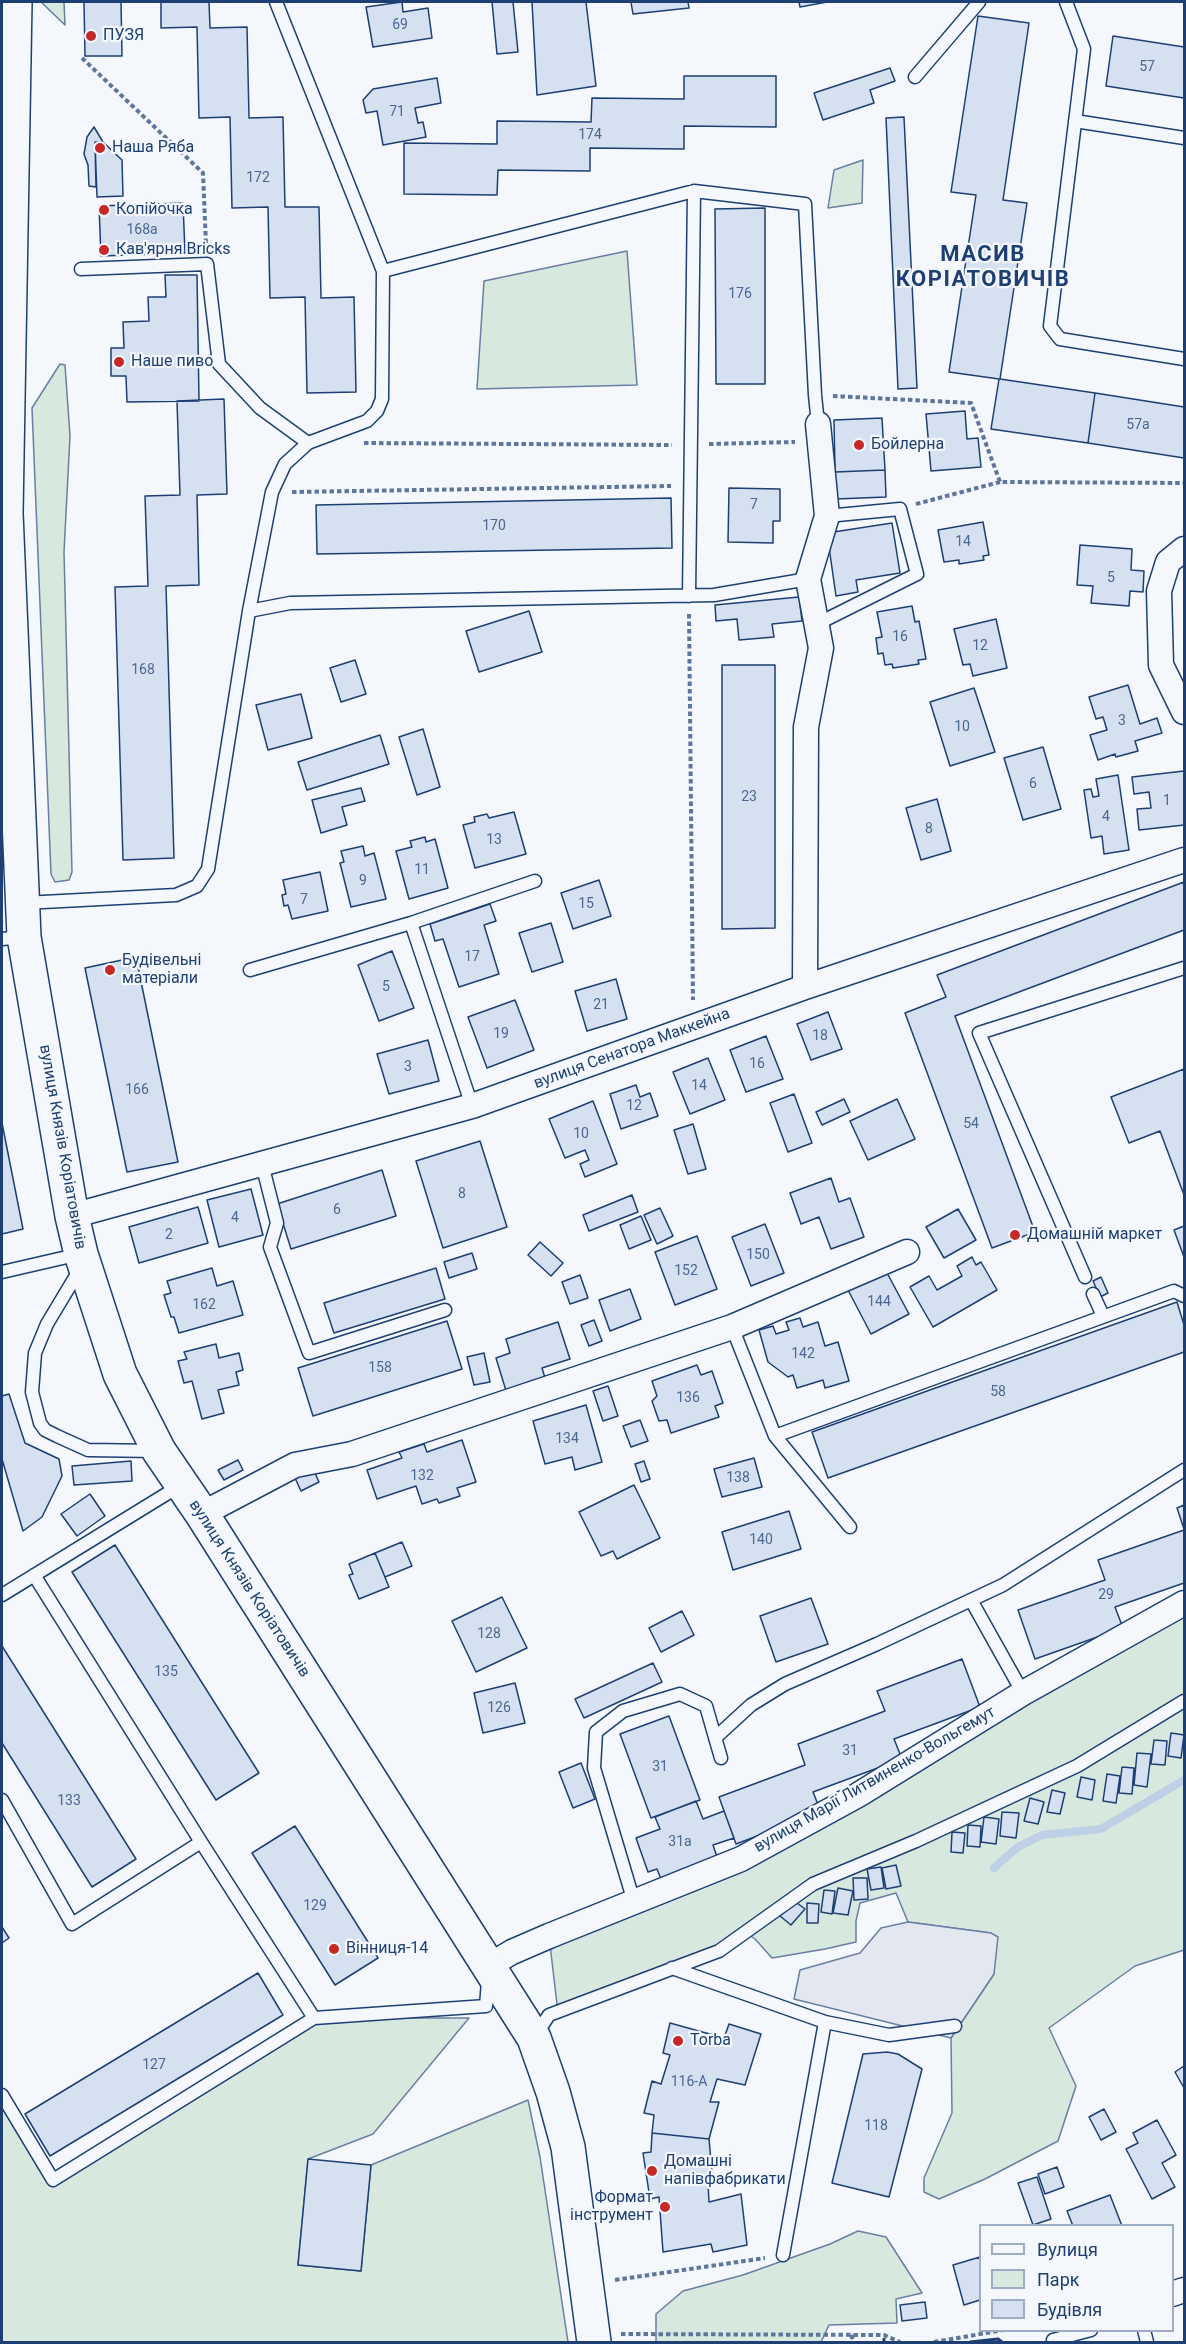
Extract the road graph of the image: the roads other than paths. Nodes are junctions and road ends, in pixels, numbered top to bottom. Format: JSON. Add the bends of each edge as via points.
{"nodes":[{"id":1,"x":15,"y":2,"type":"edge"},
{"id":2,"x":276,"y":2,"type":"edge"},
{"id":3,"x":979,"y":2,"type":"edge"},
{"id":4,"x":1066,"y":2,"type":"edge"},
{"id":5,"x":8,"y":43,"type":"edge"},
{"id":6,"x":915,"y":77,"type":"dead end"},
{"id":7,"x":1075,"y":121,"type":"junction"},
{"id":8,"x":1185,"y":138,"type":"edge"},
{"id":9,"x":694,"y":191,"type":"junction"},
{"id":10,"x":81,"y":269,"type":"dead end"},
{"id":11,"x":382,"y":271,"type":"junction"},
{"id":12,"x":1185,"y":358,"type":"edge"},
{"id":13,"x":5,"y":377,"type":"edge"},
{"id":14,"x":819,"y":433,"type":"joint"},
{"id":15,"x":308,"y":443,"type":"junction"},
{"id":16,"x":826,"y":516,"type":"junction"},
{"id":17,"x":1185,"y":549,"type":"edge"},
{"id":18,"x":808,"y":579,"type":"junction"},
{"id":19,"x":689,"y":596,"type":"junction"},
{"id":20,"x":249,"y":611,"type":"junction"},
{"id":21,"x":816,"y":624,"type":"junction"},
{"id":22,"x":7,"y":701,"type":"edge"},
{"id":23,"x":1185,"y":712,"type":"edge"},
{"id":24,"x":1185,"y":860,"type":"edge"},
{"id":25,"x":535,"y":881,"type":"dead end"},
{"id":26,"x":23,"y":903,"type":"junction"},
{"id":27,"x":411,"y":923,"type":"junction"},
{"id":28,"x":13,"y":938,"type":"edge"},
{"id":29,"x":1185,"y":968,"type":"edge"},
{"id":30,"x":250,"y":970,"type":"dead end"},
{"id":31,"x":805,"y":987,"type":"junction"},
{"id":32,"x":472,"y":1106,"type":"junction"},
{"id":33,"x":262,"y":1164,"type":"junction"},
{"id":34,"x":72,"y":1216,"type":"junction"},
{"id":35,"x":907,"y":1252,"type":"dead end"},
{"id":36,"x":82,"y":1259,"type":"junction"},
{"id":37,"x":2,"y":1272,"type":"edge"},
{"id":38,"x":1085,"y":1277,"type":"dead end"},
{"id":39,"x":1093,"y":1294,"type":"dead end"},
{"id":40,"x":1185,"y":1296,"type":"edge"},
{"id":41,"x":445,"y":1310,"type":"dead end"},
{"id":42,"x":1103,"y":1316,"type":"junction"},
{"id":43,"x":732,"y":1328,"type":"junction"},
{"id":44,"x":775,"y":1436,"type":"junction"},
{"id":45,"x":159,"y":1451,"type":"junction"},
{"id":46,"x":1185,"y":1470,"type":"edge"},
{"id":47,"x":182,"y":1484,"type":"junction"},
{"id":48,"x":202,"y":1514,"type":"junction"},
{"id":49,"x":850,"y":1527,"type":"dead end"},
{"id":50,"x":34,"y":1575,"type":"junction"},
{"id":51,"x":2,"y":1595,"type":"edge"},
{"id":52,"x":971,"y":1600,"type":"junction"},
{"id":53,"x":1185,"y":1603,"type":"edge"},
{"id":54,"x":1023,"y":1693,"type":"junction"},
{"id":55,"x":1185,"y":1701,"type":"edge"},
{"id":56,"x":715,"y":1738,"type":"junction"},
{"id":57,"x":720,"y":1758,"type":"dead end"},
{"id":58,"x":2,"y":1800,"type":"edge"},
{"id":59,"x":201,"y":1842,"type":"junction"},
{"id":60,"x":634,"y":1902,"type":"junction"},
{"id":61,"x":490,"y":1965,"type":"junction"},
{"id":62,"x":672,"y":1968,"type":"junction"},
{"id":63,"x":314,"y":2018,"type":"junction"},
{"id":64,"x":825,"y":2022,"type":"junction"},
{"id":65,"x":955,"y":2026,"type":"dead end"},
{"id":66,"x":534,"y":2037,"type":"junction"},
{"id":67,"x":2,"y":2095,"type":"edge"},
{"id":68,"x":783,"y":2255,"type":"road end"},
{"id":69,"x":1087,"y":2332,"type":"edge"},
{"id":70,"x":607,"y":2338,"type":"edge"},
{"id":71,"x":1054,"y":2343,"type":"edge"}],
"edges":[{"from":1,"to":5,"type":"main road","name":"вулиця Князів Коріатовичів"},
{"from":2,"to":11,"type":"lane"},
{"from":3,"to":6,"type":"lane"},
{"from":4,"to":7,"type":"lane","via":[[1084,49]]},
{"from":5,"to":13,"type":"main road","name":"вулиця Князів Коріатовичів"},
{"from":7,"to":8,"type":"lane"},
{"from":7,"to":12,"type":"lane","via":[[1050,326],[1060,339]]},
{"from":9,"to":11,"type":"lane"},
{"from":9,"to":14,"type":"lane","via":[[805,204]]},
{"from":9,"to":19,"type":"lane"},
{"from":10,"to":15,"type":"lane","via":[[207,264],[219,364],[260,408]]},
{"from":11,"to":15,"type":"lane","via":[[382,399],[377,411],[367,421]]},
{"from":13,"to":22,"type":"main road","name":"вулиця Князів Коріатовичів"},
{"from":14,"to":16,"type":"street"},
{"from":15,"to":20,"type":"lane","via":[[285,464],[272,492]]},
{"from":16,"to":18,"type":"street"},
{"from":16,"to":21,"type":"lane","via":[[900,509],[917,574]]},
{"from":17,"to":23,"type":"street","via":[[1168,562],[1159,591],[1161,665]]},
{"from":18,"to":19,"type":"lane"},
{"from":18,"to":21,"type":"street"},
{"from":19,"to":20,"type":"lane","via":[[290,603]]},
{"from":20,"to":26,"type":"lane","via":[[208,869],[197,886],[176,895]]},
{"from":21,"to":31,"type":"street","via":[[821,648],[807,727]]},
{"from":22,"to":26,"type":"main road","name":"вулиця Князів Коріатовичів"},
{"from":24,"to":31,"type":"street","name":"вулиця Сенатора Маккейна"},
{"from":25,"to":27,"type":"lane"},
{"from":26,"to":28,"type":"main road","name":"вулиця Князів Коріатовичів"},
{"from":27,"to":30,"type":"lane"},
{"from":27,"to":32,"type":"lane"},
{"from":28,"to":34,"type":"main road","name":"вулиця Князів Коріатовичів"},
{"from":29,"to":38,"type":"lane","via":[[979,1033]]},
{"from":31,"to":32,"type":"street","name":"вулиця Сенатора Маккейна"},
{"from":32,"to":33,"type":"street","name":"вулиця Сенатора Маккейна"},
{"from":33,"to":34,"type":"street","name":"вулиця Сенатора Маккейна"},
{"from":33,"to":41,"type":"lane","via":[[277,1223],[270,1247],[309,1353]]},
{"from":34,"to":36,"type":"main road","name":"вулиця Князів Коріатовичів"},
{"from":35,"to":43,"type":"street"},
{"from":36,"to":37,"type":"lane"},
{"from":36,"to":45,"type":"main road","name":"вулиця Князів Коріатовичів","via":[[120,1374]]},
{"from":36,"to":45,"type":"lane","via":[[36,1353],[32,1392],[40,1423],[51,1433],[88,1450]]},
{"from":39,"to":42,"type":"lane"},
{"from":40,"to":42,"type":"lane","via":[[1174,1291]]},
{"from":42,"to":44,"type":"lane"},
{"from":43,"to":44,"type":"lane"},
{"from":43,"to":48,"type":"street","via":[[352,1454],[294,1466]]},
{"from":44,"to":49,"type":"lane"},
{"from":45,"to":47,"type":"main road","name":"вулиця Князів Коріатовичів"},
{"from":46,"to":52,"type":"lane","via":[[1003,1585]]},
{"from":47,"to":48,"type":"main road","name":"вулиця Князів Коріатовичів"},
{"from":47,"to":50,"type":"lane"},
{"from":48,"to":61,"type":"main road","name":"вулиця Князів Коріатовичів"},
{"from":50,"to":51,"type":"lane"},
{"from":50,"to":59,"type":"lane"},
{"from":52,"to":54,"type":"lane"},
{"from":52,"to":56,"type":"lane","via":[[785,1684],[751,1705]]},
{"from":53,"to":54,"type":"street","name":"вулиця Марії Литвиненко-Вольгемут"},
{"from":54,"to":60,"type":"street","name":"вулиця Марії Литвиненко-Вольгемут","via":[[858,1794],[741,1859]]},
{"from":55,"to":62,"type":"lane","via":[[1077,1766],[813,1884],[719,1951]]},
{"from":56,"to":57,"type":"lane"},
{"from":56,"to":60,"type":"lane","via":[[706,1706],[680,1694],[623,1711],[596,1732],[594,1767]]},
{"from":58,"to":59,"type":"lane","via":[[72,1924]]},
{"from":59,"to":63,"type":"lane"},
{"from":60,"to":61,"type":"street","name":"вулиця Марії Литвиненко-Вольгемут","via":[[512,1952]]},
{"from":61,"to":63,"type":"lane","via":[[486,2006]]},
{"from":61,"to":66,"type":"main road","name":"вулиця Князів Коріатовичів"},
{"from":62,"to":64,"type":"lane"},
{"from":62,"to":66,"type":"lane","via":[[549,2015]]},
{"from":63,"to":67,"type":"lane","via":[[53,2180]]},
{"from":64,"to":65,"type":"lane","via":[[889,2035]]},
{"from":64,"to":68,"type":"lane"},
{"from":66,"to":70,"type":"main road","name":"вулиця Князів Коріатовичів","via":[[568,2148]]},
{"from":69,"to":71,"type":"lane","via":[[1053,2340]]}]}
